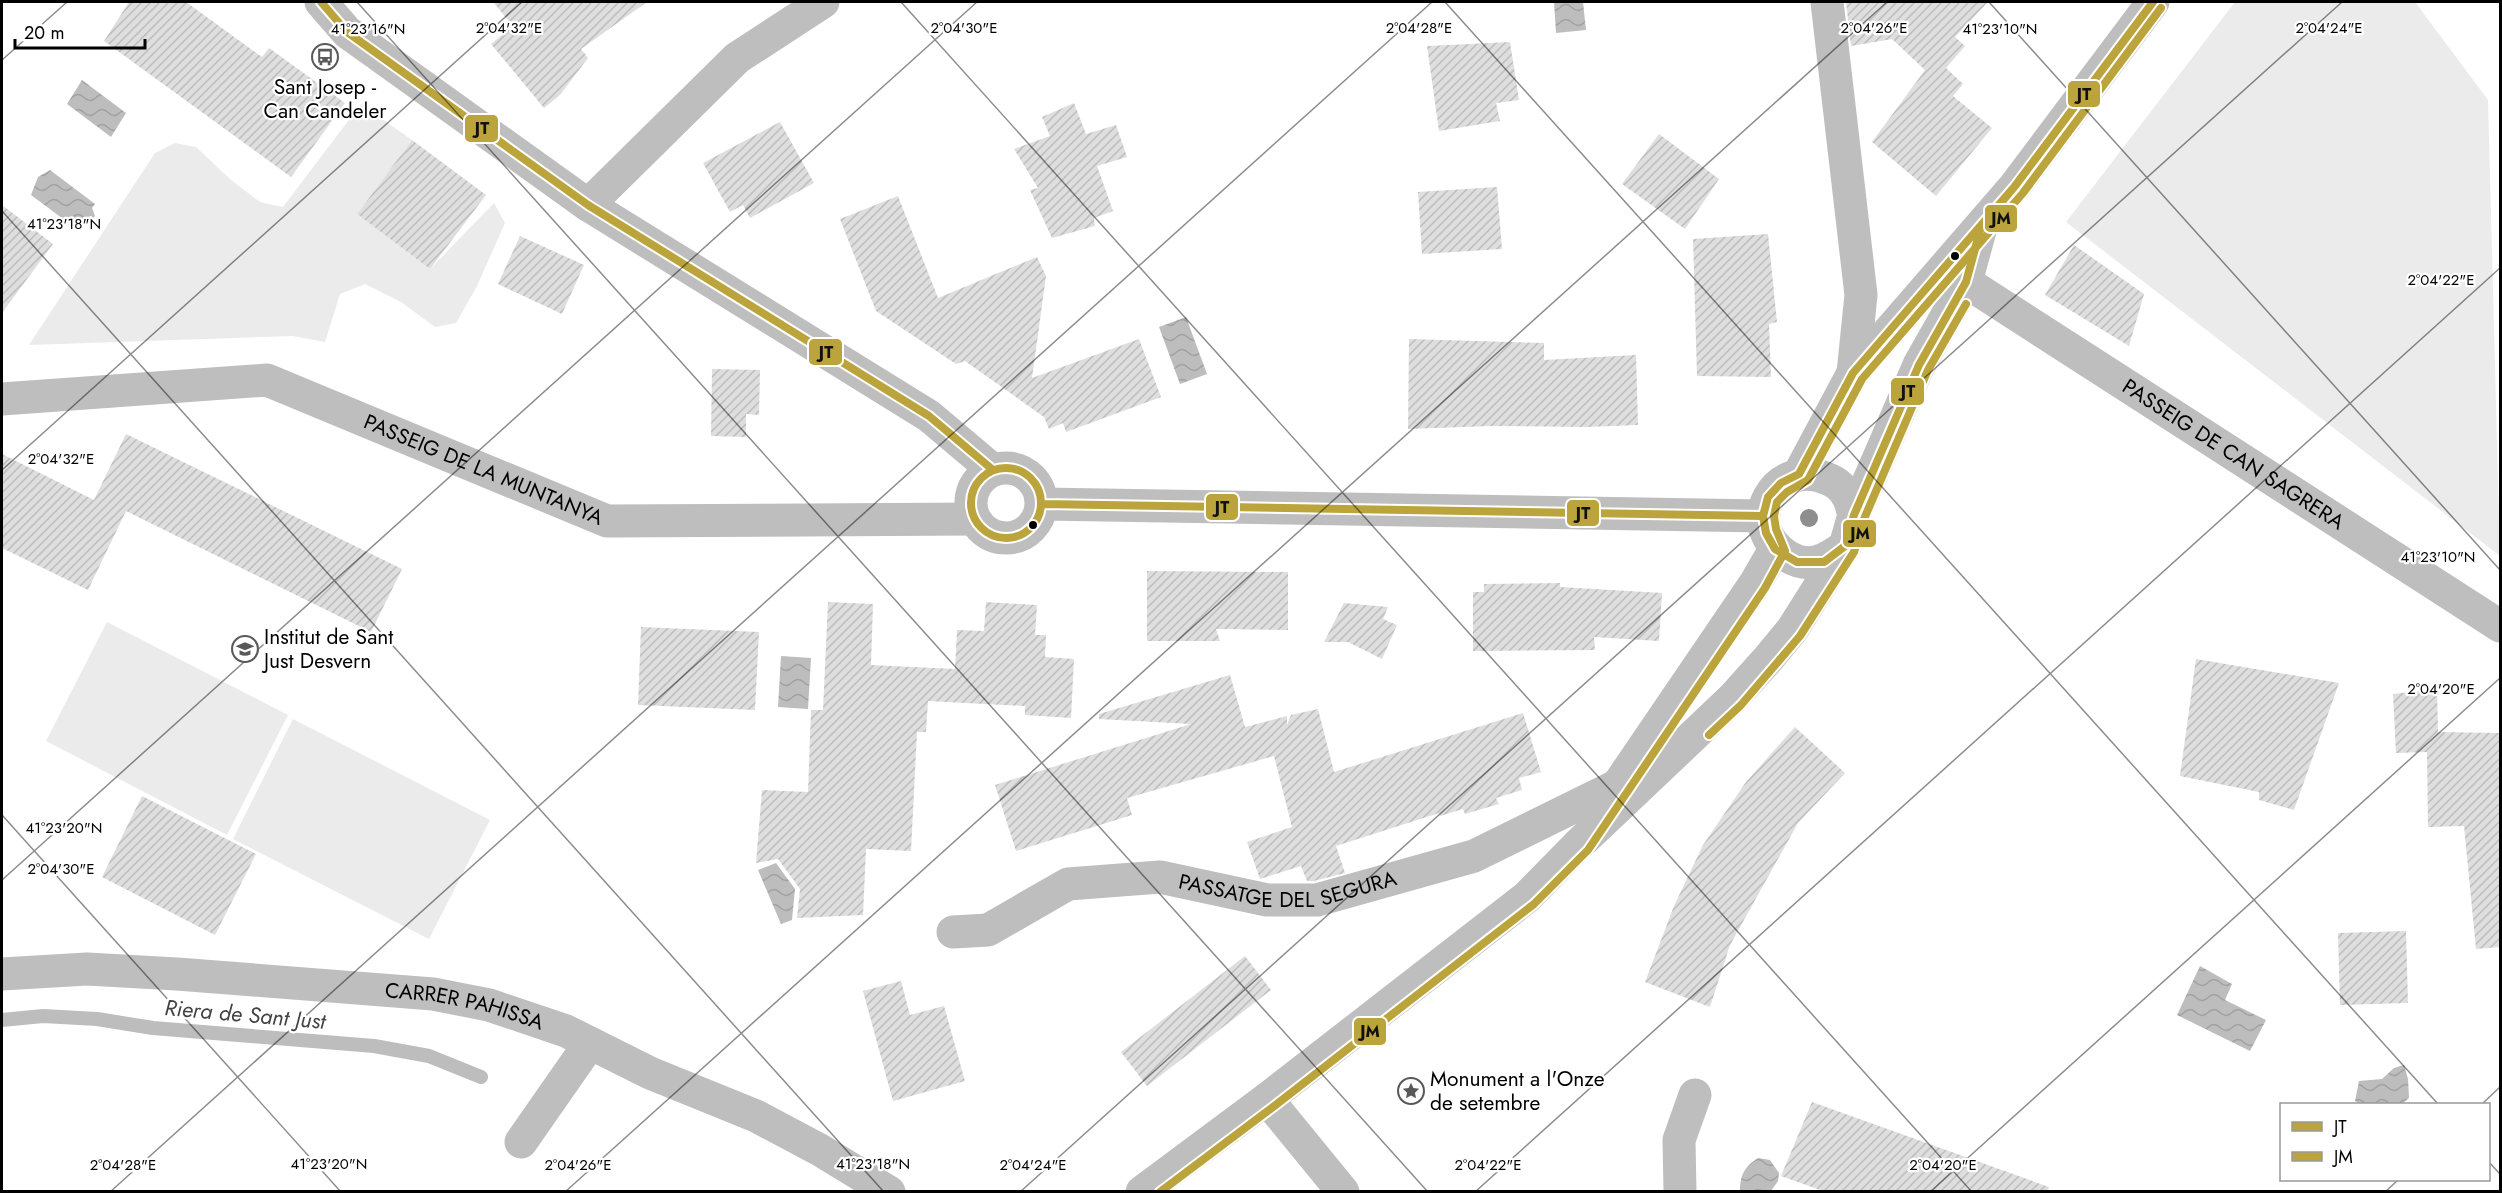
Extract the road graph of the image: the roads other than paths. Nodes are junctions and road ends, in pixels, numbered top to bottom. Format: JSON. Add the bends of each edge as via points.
{"nodes":[{"id":1,"x":321,"y":2,"type":"edge"},
{"id":2,"x":823,"y":2,"type":"edge"},
{"id":3,"x":1827,"y":2,"type":"edge"},
{"id":4,"x":2153,"y":2,"type":"edge"},
{"id":5,"x":588,"y":205,"type":"junction"},
{"id":6,"x":1981,"y":227,"type":"junction"},
{"id":7,"x":1966,"y":282,"type":"junction"},
{"id":8,"x":1853,"y":373,"type":"junction"},
{"id":9,"x":2,"y":399,"type":"edge"},
{"id":10,"x":993,"y":470,"type":"junction"},
{"id":11,"x":1799,"y":474,"type":"junction"},
{"id":12,"x":1042,"y":504,"type":"junction"},
{"id":13,"x":1854,"y":515,"type":"junction"},
{"id":14,"x":1763,"y":516,"type":"junction"},
{"id":15,"x":974,"y":519,"type":"junction"},
{"id":16,"x":1845,"y":546,"type":"junction"},
{"id":17,"x":1774,"y":549,"type":"junction"},
{"id":18,"x":2500,"y":626,"type":"edge"},
{"id":19,"x":1616,"y":786,"type":"junction"},
{"id":20,"x":1579,"y":844,"type":"junction"},
{"id":21,"x":952,"y":932,"type":"dead end"},
{"id":22,"x":2,"y":974,"type":"edge"},
{"id":23,"x":590,"y":1043,"type":"junction"},
{"id":24,"x":1695,"y":1095,"type":"dead end"},
{"id":25,"x":1267,"y":1099,"type":"junction"},
{"id":26,"x":521,"y":1142,"type":"dead end"},
{"id":27,"x":889,"y":1191,"type":"edge"},
{"id":28,"x":1142,"y":1191,"type":"edge"},
{"id":29,"x":1343,"y":1191,"type":"edge"},
{"id":30,"x":1680,"y":1191,"type":"edge"}],
"edges":[{"from":1,"to":5,"type":"street","via":[[347,32]]},
{"from":2,"to":5,"type":"street","via":[[737,58]]},
{"from":3,"to":8,"type":"street","via":[[1861,295]]},
{"from":4,"to":6,"type":"street"},
{"from":5,"to":10,"type":"street","via":[[930,416]]},
{"from":6,"to":7,"type":"street"},
{"from":6,"to":8,"type":"street"},
{"from":7,"to":13,"type":"street","via":[[1919,364]]},
{"from":7,"to":18,"type":"street","name":"PASSEIG DE CAN SAGRERA"},
{"from":8,"to":11,"type":"street"},
{"from":9,"to":15,"type":"street","name":"PASSEIG DE LA MUNTANYA","via":[[267,380],[607,521]]},
{"from":10,"to":12,"type":"street","via":[[1016,469],[1035,482]]},
{"from":10,"to":15,"type":"street","via":[[973,490]]},
{"from":11,"to":13,"type":"street","via":[[1818,474],[1835,482],[1848,496]]},
{"from":11,"to":14,"type":"street","via":[[1781,483],[1768,497]]},
{"from":12,"to":14,"type":"street"},
{"from":12,"to":15,"type":"street","via":[[1036,522],[1023,535],[996,536]]},
{"from":13,"to":16,"type":"street"},
{"from":14,"to":17,"type":"street"},
{"from":16,"to":17,"type":"street","via":[[1824,562],[1797,562]]},
{"from":16,"to":20,"type":"street","via":[[1792,630],[1734,698]]},
{"from":17,"to":19,"type":"street","via":[[1756,582]]},
{"from":19,"to":20,"type":"street"},
{"from":19,"to":21,"type":"street","name":"PASSATGE DEL SEGURA","via":[[1474,856],[1317,900],[1267,900],[1160,877],[1068,884],[988,930]]},
{"from":20,"to":25,"type":"street","via":[[1527,897]]},
{"from":22,"to":23,"type":"street","name":"CARRER PAHISSA","via":[[87,969],[433,994],[489,1005]]},
{"from":23,"to":26,"type":"street"},
{"from":23,"to":27,"type":"street","name":"CARRER PAHISSA","via":[[650,1073],[756,1116]]},
{"from":24,"to":30,"type":"street","via":[[1678,1140]]},
{"from":25,"to":28,"type":"street"},
{"from":25,"to":29,"type":"street"}]}
